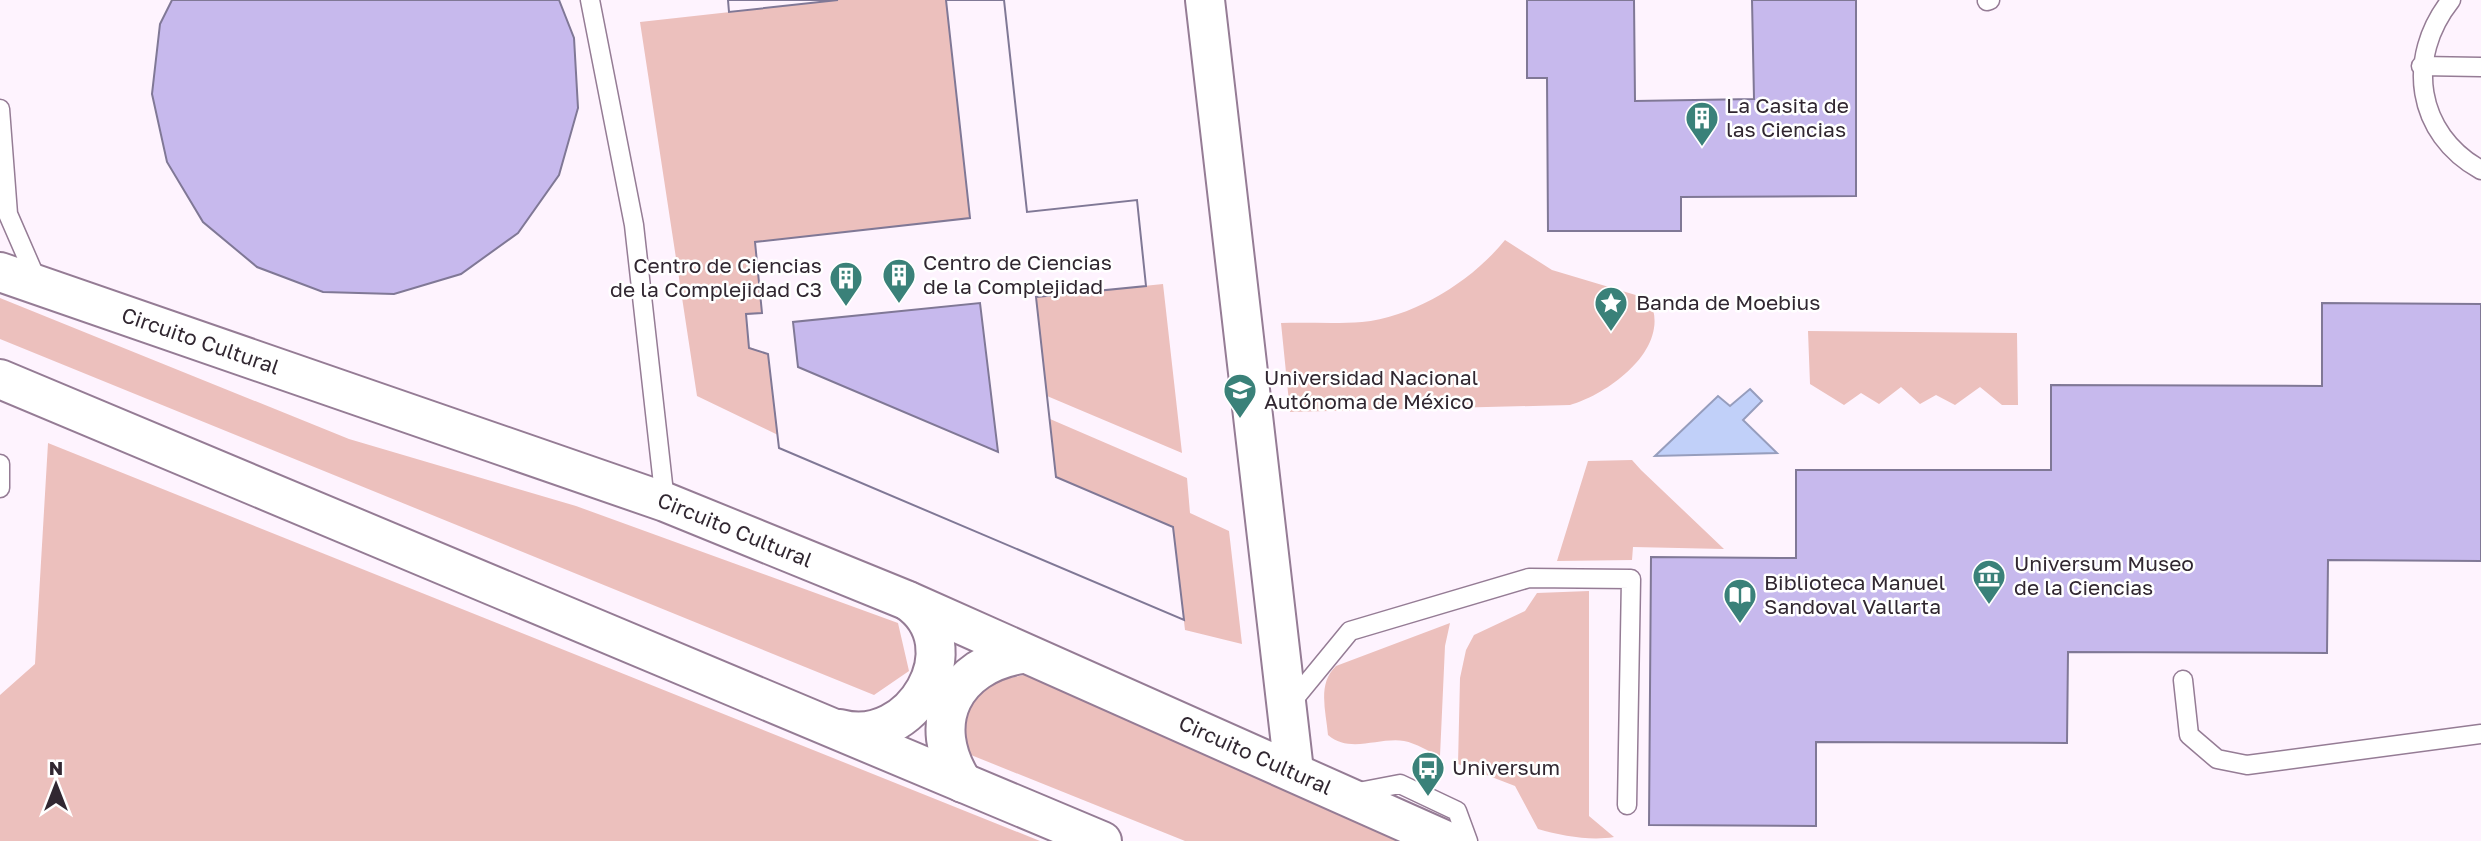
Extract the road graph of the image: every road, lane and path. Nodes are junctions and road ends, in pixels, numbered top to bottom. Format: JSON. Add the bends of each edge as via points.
{"nodes":[{"id":1,"x":590,"y":0,"type":"edge"},
{"id":2,"x":1205,"y":0,"type":"edge"},
{"id":3,"x":2451,"y":0,"type":"edge"},
{"id":4,"x":2421,"y":66,"type":"junction"},
{"id":5,"x":2481,"y":66,"type":"edge"},
{"id":6,"x":0,"y":109,"type":"edge"},
{"id":7,"x":2481,"y":170,"type":"edge"},
{"id":8,"x":0,"y":272,"type":"edge"},
{"id":9,"x":39,"y":286,"type":"junction"},
{"id":10,"x":0,"y":379,"type":"edge"},
{"id":11,"x":0,"y":464,"type":"edge"},
{"id":12,"x":0,"y":488,"type":"edge"},
{"id":13,"x":665,"y":502,"type":"junction"},
{"id":14,"x":906,"y":600,"type":"junction"},
{"id":15,"x":1022,"y":653,"type":"junction"},
{"id":16,"x":2183,"y":680,"type":"dead end"},
{"id":17,"x":1288,"y":706,"type":"junction"},
{"id":18,"x":825,"y":724,"type":"junction"},
{"id":19,"x":2481,"y":734,"type":"edge"},
{"id":20,"x":1294,"y":771,"type":"junction"},
{"id":21,"x":963,"y":783,"type":"junction"},
{"id":22,"x":1344,"y":795,"type":"junction"},
{"id":23,"x":1627,"y":805,"type":"dead end"},
{"id":24,"x":1102,"y":841,"type":"edge"},
{"id":25,"x":1447,"y":841,"type":"edge"},
{"id":26,"x":1468,"y":841,"type":"edge"}],
"edges":[{"from":1,"to":13,"type":"lane","via":[[634,225]]},
{"from":2,"to":17,"type":"street"},
{"from":3,"to":4,"type":"lane","via":[[2439,15]]},
{"from":4,"to":5,"type":"lane"},
{"from":4,"to":7,"type":"lane","via":[[2435,130],[2458,158]]},
{"from":6,"to":9,"type":"lane","via":[[8,214]]},
{"from":8,"to":9,"type":"street","name":"Circuito Cultural"},
{"from":9,"to":13,"type":"street","name":"Circuito Cultural"},
{"from":10,"to":18,"type":"street"},
{"from":11,"to":12,"type":"lane"},
{"from":13,"to":14,"type":"street","name":"Circuito Cultural"},
{"from":14,"to":15,"type":"street","name":"Circuito Cultural"},
{"from":14,"to":18,"type":"street","via":[[920,610],[935,647],[934,667],[918,704],[903,718],[865,732]]},
{"from":15,"to":20,"type":"street","name":"Circuito Cultural"},
{"from":15,"to":21,"type":"street","via":[[984,665],[956,692],[948,710],[946,748]]},
{"from":16,"to":19,"type":"lane","via":[[2189,735],[2217,759],[2246,765]]},
{"from":17,"to":20,"type":"street"},
{"from":17,"to":23,"type":"lane","via":[[1350,631],[1529,578],[1631,579]]},
{"from":18,"to":21,"type":"street"},
{"from":20,"to":22,"type":"street","name":"Circuito Cultural"},
{"from":21,"to":24,"type":"street"},
{"from":22,"to":25,"type":"street","name":"Circuito Cultural"},
{"from":22,"to":26,"type":"lane","via":[[1401,784],[1457,811]]}]}
